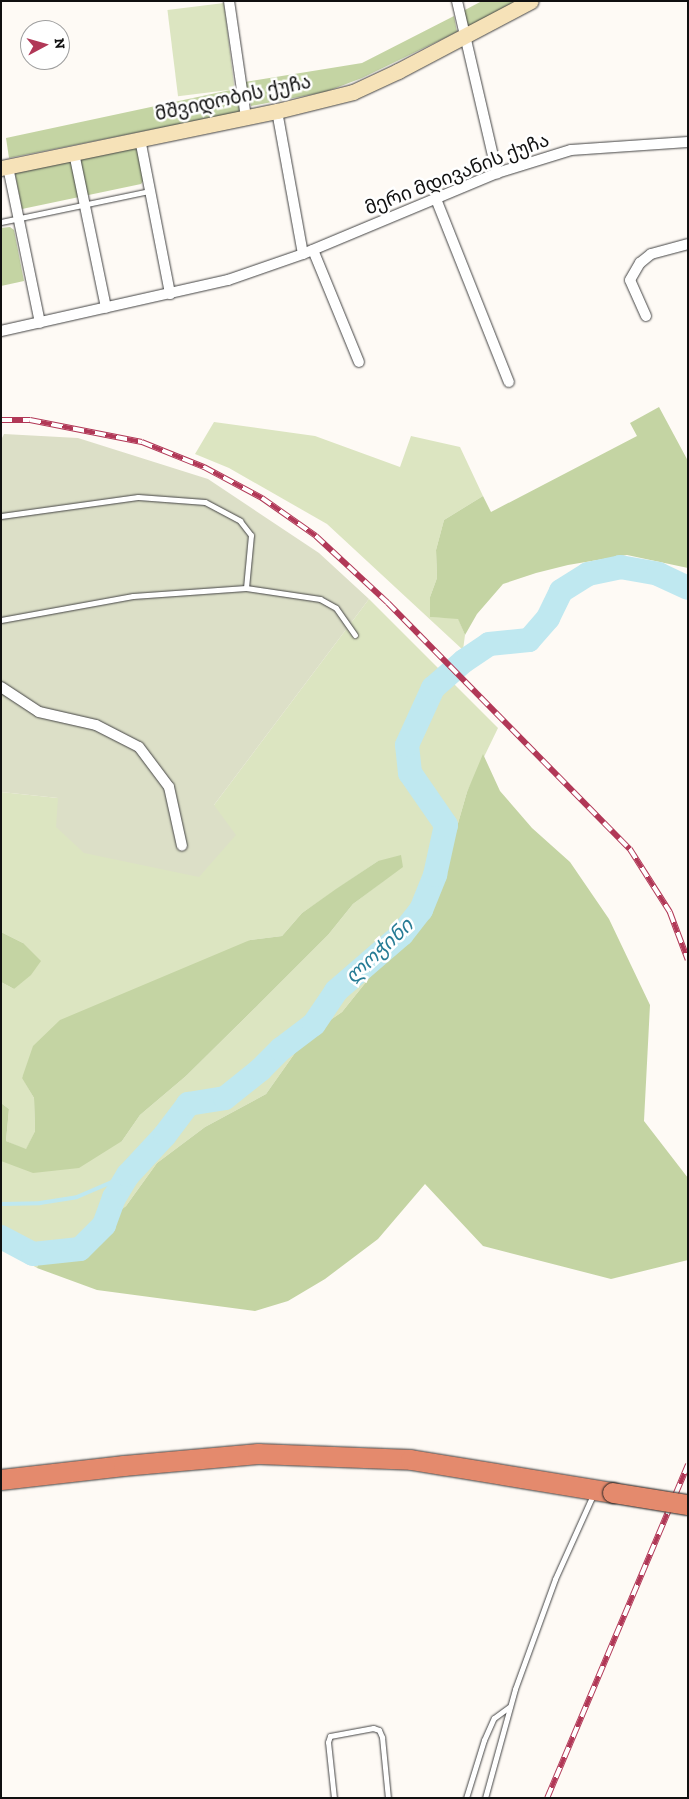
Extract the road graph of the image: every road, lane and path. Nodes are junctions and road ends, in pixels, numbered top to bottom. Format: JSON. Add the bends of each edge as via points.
{"nodes":[{"id":1,"x":228,"y":1,"type":"edge"},
{"id":2,"x":457,"y":1,"type":"edge"},
{"id":3,"x":531,"y":1,"type":"edge"},
{"id":4,"x":463,"y":37,"type":"junction"},
{"id":5,"x":277,"y":111,"type":"junction"},
{"id":6,"x":246,"y":117,"type":"junction"},
{"id":7,"x":140,"y":139,"type":"junction"},
{"id":8,"x":688,"y":142,"type":"edge"},
{"id":9,"x":74,"y":153,"type":"junction"},
{"id":10,"x":4,"y":167,"type":"edge"},
{"id":11,"x":497,"y":173,"type":"junction"},
{"id":12,"x":150,"y":191,"type":"junction"},
{"id":13,"x":436,"y":198,"type":"junction"},
{"id":14,"x":85,"y":204,"type":"junction"},
{"id":15,"x":18,"y":218,"type":"junction"},
{"id":16,"x":1,"y":222,"type":"edge"},
{"id":17,"x":688,"y":244,"type":"edge"},
{"id":18,"x":308,"y":252,"type":"junction"},
{"id":19,"x":170,"y":294,"type":"junction"},
{"id":20,"x":106,"y":308,"type":"junction"},
{"id":21,"x":646,"y":316,"type":"dead end"},
{"id":22,"x":40,"y":323,"type":"junction"},
{"id":23,"x":1,"y":331,"type":"edge"},
{"id":24,"x":359,"y":362,"type":"dead end"},
{"id":25,"x":509,"y":382,"type":"dead end"},
{"id":26,"x":1,"y":516,"type":"edge"},
{"id":27,"x":246,"y":588,"type":"junction"},
{"id":28,"x":1,"y":620,"type":"edge"},
{"id":29,"x":355,"y":635,"type":"dead end"},
{"id":30,"x":1,"y":687,"type":"edge"},
{"id":31,"x":182,"y":846,"type":"dead end"},
{"id":32,"x":1,"y":1480,"type":"edge"},
{"id":33,"x":604,"y":1492,"type":"junction"},
{"id":34,"x":688,"y":1505,"type":"edge"},
{"id":35,"x":509,"y":1707,"type":"junction"},
{"id":36,"x":334,"y":1798,"type":"edge"},
{"id":37,"x":388,"y":1798,"type":"edge"},
{"id":38,"x":466,"y":1798,"type":"edge"},
{"id":39,"x":485,"y":1798,"type":"edge"}],
"edges":[{"from":1,"to":6,"type":"street"},
{"from":2,"to":4,"type":"street"},
{"from":3,"to":4,"type":"street","name":"მშვიდობის ქუჩა"},
{"from":4,"to":5,"type":"street","name":"მშვიდობის ქუჩა","via":[[353,92]]},
{"from":4,"to":11,"type":"street"},
{"from":5,"to":6,"type":"street","name":"მშვიდობის ქუჩა"},
{"from":5,"to":18,"type":"street"},
{"from":6,"to":7,"type":"street","name":"მშვიდობის ქუჩა"},
{"from":7,"to":9,"type":"street","name":"მშვიდობის ქუჩა"},
{"from":7,"to":12,"type":"street"},
{"from":8,"to":11,"type":"street","name":"მერი მდივანის ქუჩა","via":[[571,150]]},
{"from":9,"to":10,"type":"street","name":"მშვიდობის ქუჩა"},
{"from":9,"to":14,"type":"street"},
{"from":10,"to":15,"type":"street"},
{"from":11,"to":13,"type":"street","name":"მერი მდივანის ქუჩა"},
{"from":12,"to":14,"type":"lane"},
{"from":12,"to":19,"type":"street"},
{"from":13,"to":18,"type":"street","name":"მერი მდივანის ქუჩა"},
{"from":13,"to":25,"type":"street"},
{"from":14,"to":15,"type":"lane"},
{"from":14,"to":20,"type":"street"},
{"from":15,"to":16,"type":"lane"},
{"from":15,"to":22,"type":"street"},
{"from":17,"to":21,"type":"street","via":[[651,254],[640,263],[630,280]]},
{"from":18,"to":19,"type":"street","name":"მერი მდივანის ქუჩა","via":[[228,280]]},
{"from":18,"to":24,"type":"street"},
{"from":19,"to":20,"type":"street","name":"მერი მდივანის ქუჩა"},
{"from":20,"to":22,"type":"street","name":"მერი მდივანის ქუჩა"},
{"from":22,"to":23,"type":"street","name":"მერი მდივანის ქუჩა"},
{"from":26,"to":27,"type":"lane","via":[[138,497],[205,502],[240,521],[251,535]]},
{"from":27,"to":28,"type":"lane","via":[[133,596]]},
{"from":27,"to":29,"type":"lane","via":[[320,599],[336,608]]},
{"from":30,"to":31,"type":"street","via":[[38,712],[96,725],[139,747],[169,787]]},
{"from":32,"to":33,"type":"highway","via":[[258,1454],[411,1460]]},
{"from":33,"to":34,"type":"highway","bridge":true},
{"from":33,"to":35,"type":"lane","via":[[555,1579]]},
{"from":35,"to":38,"type":"lane","via":[[494,1718]]},
{"from":35,"to":39,"type":"lane"},
{"from":36,"to":37,"type":"lane","via":[[330,1736],[373,1728],[379,1730],[382,1737]]}]}
